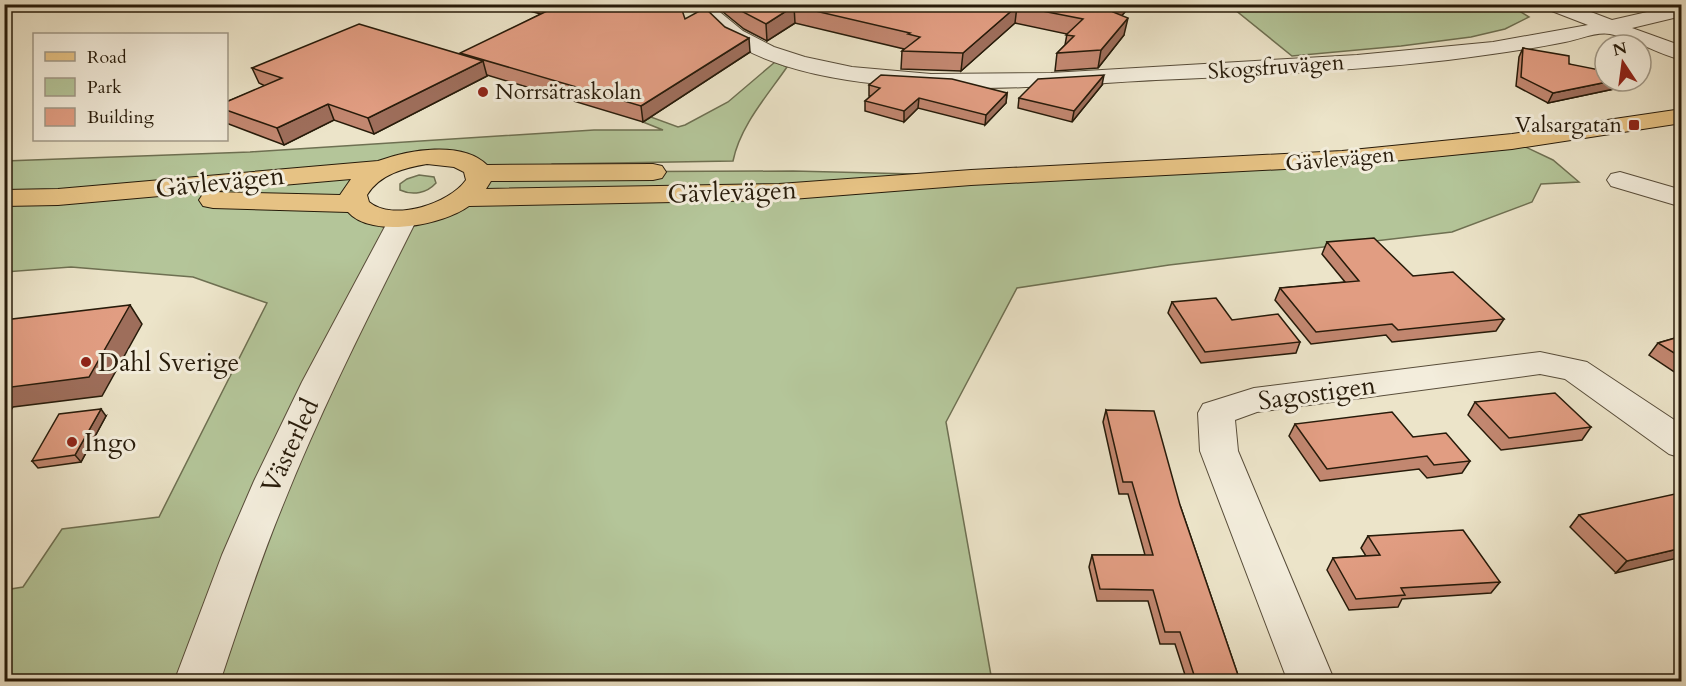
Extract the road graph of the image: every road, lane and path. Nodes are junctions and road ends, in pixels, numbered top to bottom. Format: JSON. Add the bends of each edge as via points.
{"nodes":[{"id":1,"x":699,"y":4,"type":"edge"},
{"id":2,"x":1551,"y":4,"type":"edge"},
{"id":3,"x":1682,"y":10,"type":"edge"},
{"id":4,"x":1611,"y":27,"type":"junction"},
{"id":5,"x":1682,"y":54,"type":"edge"},
{"id":6,"x":1682,"y":116,"type":"edge"},
{"id":7,"x":382,"y":168,"type":"junction"},
{"id":8,"x":479,"y":173,"type":"junction"},
{"id":9,"x":997,"y":176,"type":"junction"},
{"id":10,"x":1620,"y":180,"type":"dead end"},
{"id":11,"x":58,"y":197,"type":"junction"},
{"id":12,"x":4,"y":198,"type":"edge"},
{"id":13,"x":466,"y":198,"type":"junction"},
{"id":14,"x":1682,"y":199,"type":"edge"},
{"id":15,"x":355,"y":204,"type":"junction"},
{"id":16,"x":403,"y":219,"type":"junction"},
{"id":17,"x":1682,"y":444,"type":"edge"},
{"id":18,"x":197,"y":681,"type":"edge"},
{"id":19,"x":1312,"y":681,"type":"edge"}],
"edges":[{"from":1,"to":4,"type":"street","name":"Skogsfruvägen","via":[[725,29],[812,66],[802,76],[803,81],[817,87],[832,87],[867,76],[954,81],[1275,68],[1494,48]]},
{"from":2,"to":4,"type":"street"},
{"from":3,"to":4,"type":"street","name":"Skogsfruvägen"},
{"from":4,"to":5,"type":"street"},
{"from":6,"to":9,"type":"main road","name":"Gävlevägen","via":[[1440,151],[1233,167]]},
{"from":7,"to":8,"type":"main road","name":"Gävlevägen","via":[[404,160],[443,156],[473,165]]},
{"from":7,"to":11,"type":"main road","name":"Gävlevägen"},
{"from":7,"to":15,"type":"main road","name":"Gävlevägen","via":[[358,186],[353,195]]},
{"from":8,"to":9,"type":"main road","name":"Gävlevägen","via":[[793,171]]},
{"from":8,"to":13,"type":"main road","via":[[480,181]]},
{"from":9,"to":13,"type":"main road","name":"Gävlevägen","via":[[781,191]]},
{"from":10,"to":14,"type":"street"},
{"from":11,"to":12,"type":"main road","name":"Gävlevägen"},
{"from":11,"to":15,"type":"main road","name":"Gävlevägen"},
{"from":13,"to":16,"type":"main road","name":"Gävlevägen","via":[[439,212]]},
{"from":15,"to":16,"type":"main road","name":"Gävlevägen","via":[[371,216]]},
{"from":16,"to":18,"type":"street","name":"Västerled","via":[[310,400],[273,482]]},
{"from":17,"to":19,"type":"street","name":"Sagostigen","via":[[1575,370],[1540,363],[1254,400],[1216,413],[1219,451]]}]}
